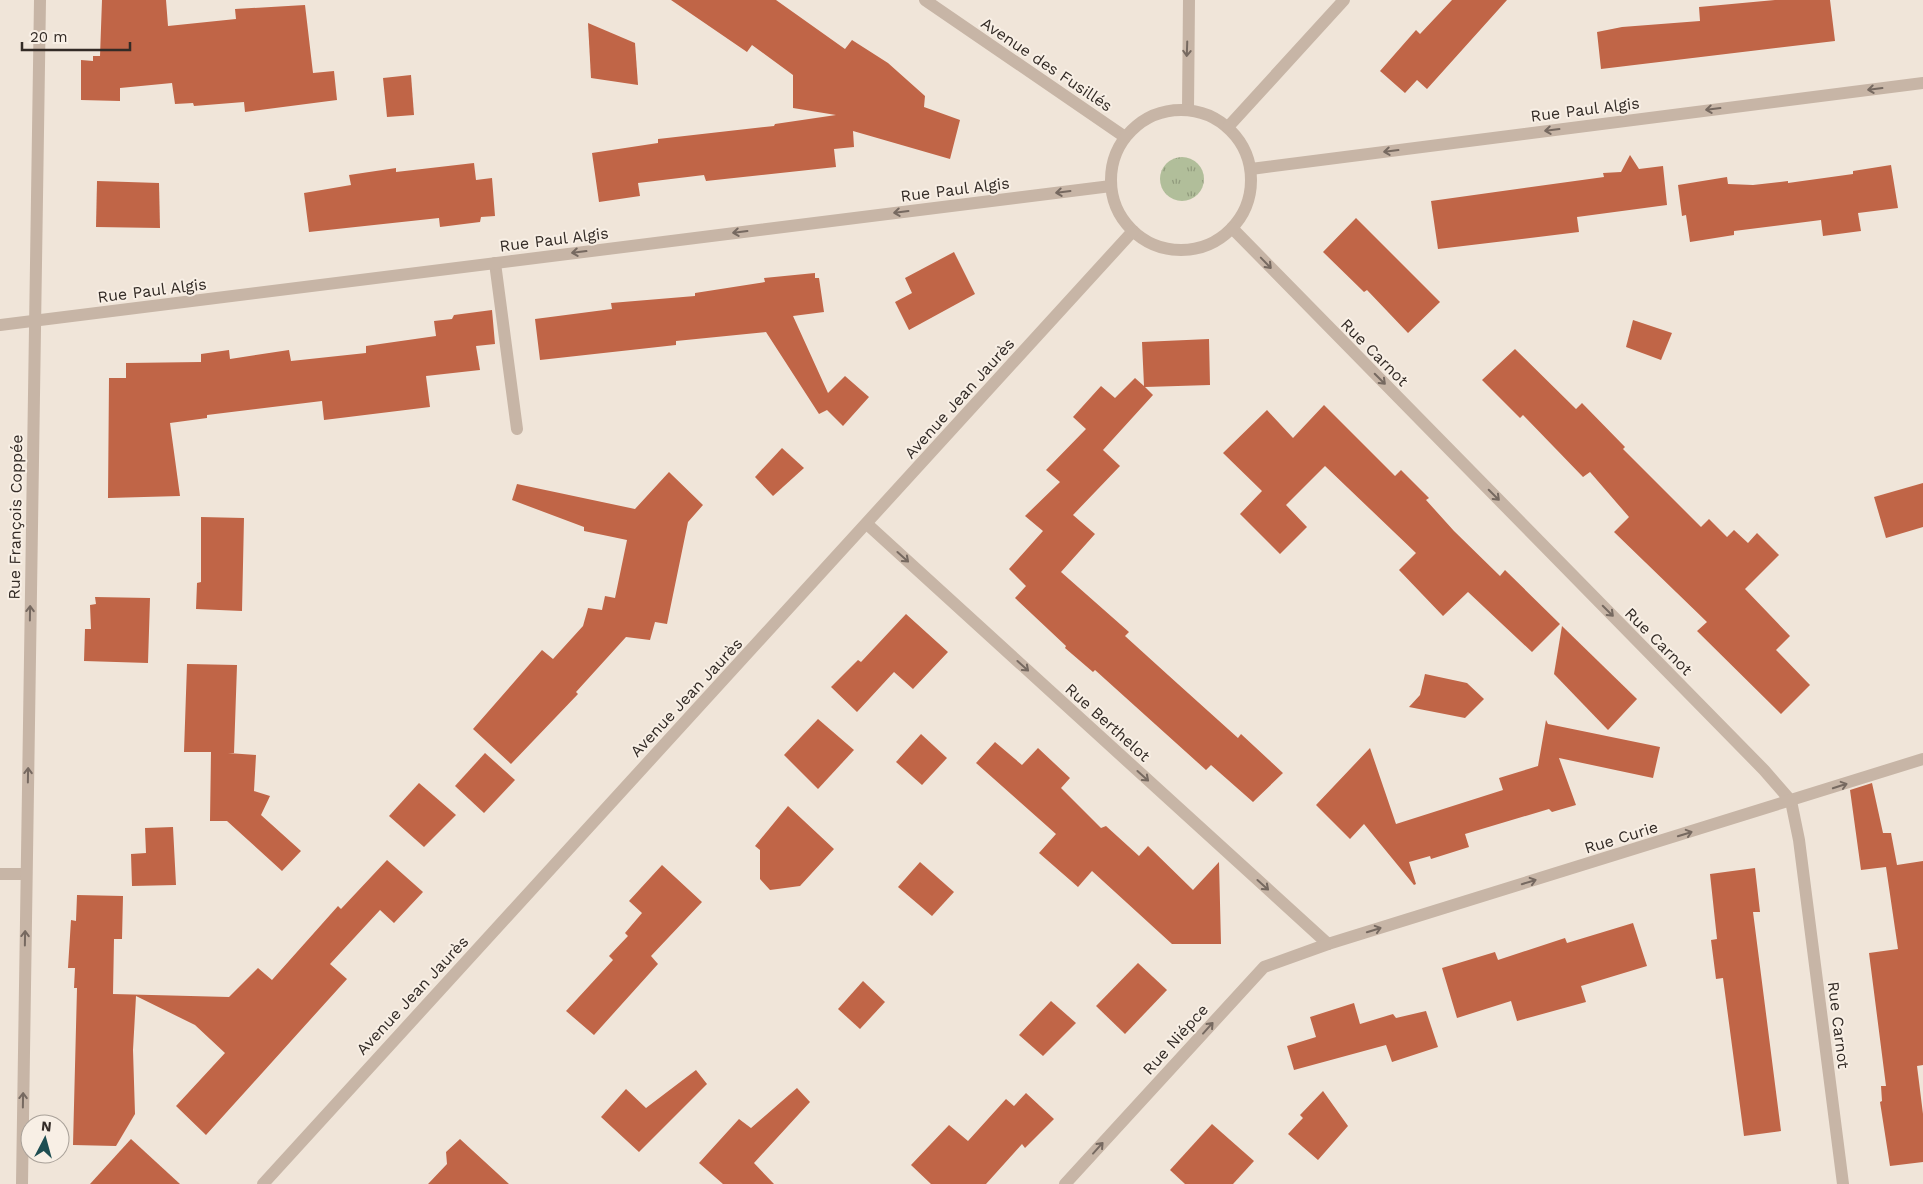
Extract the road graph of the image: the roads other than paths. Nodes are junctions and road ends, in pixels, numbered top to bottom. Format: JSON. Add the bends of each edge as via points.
{"nodes":[{"id":1,"x":40,"y":0,"type":"edge"},
{"id":2,"x":925,"y":0,"type":"edge"},
{"id":3,"x":1189,"y":0,"type":"edge"},
{"id":4,"x":1344,"y":0,"type":"edge"},
{"id":5,"x":1923,"y":83,"type":"edge"},
{"id":6,"x":1188,"y":109,"type":"junction"},
{"id":7,"x":1228,"y":127,"type":"junction"},
{"id":8,"x":1125,"y":137,"type":"junction"},
{"id":9,"x":1251,"y":169,"type":"junction"},
{"id":10,"x":1111,"y":186,"type":"junction"},
{"id":11,"x":1232,"y":228,"type":"junction"},
{"id":12,"x":1133,"y":231,"type":"junction"},
{"id":13,"x":495,"y":263,"type":"junction"},
{"id":14,"x":35,"y":320,"type":"junction"},
{"id":15,"x":0,"y":325,"type":"edge"},
{"id":16,"x":517,"y":429,"type":"dead end"},
{"id":17,"x":867,"y":524,"type":"junction"},
{"id":18,"x":1923,"y":759,"type":"edge"},
{"id":19,"x":1792,"y":801,"type":"junction"},
{"id":20,"x":0,"y":874,"type":"edge"},
{"id":21,"x":26,"y":874,"type":"junction"},
{"id":22,"x":1328,"y":944,"type":"junction"},
{"id":23,"x":22,"y":1184,"type":"edge"},
{"id":24,"x":263,"y":1184,"type":"edge"},
{"id":25,"x":1065,"y":1184,"type":"edge"},
{"id":26,"x":1843,"y":1184,"type":"edge"}],
"edges":[{"from":1,"to":14,"type":"street","name":"Rue François Coppée"},
{"from":2,"to":8,"type":"street","name":"Avenue des Fusillés"},
{"from":3,"to":6,"type":"street","one_way":true},
{"from":4,"to":7,"type":"street"},
{"from":5,"to":9,"type":"street","name":"Rue Paul Algis","one_way":true},
{"from":6,"to":7,"type":"street","via":[[1216,118]]},
{"from":6,"to":8,"type":"street","via":[[1153,115],[1137,124]]},
{"from":7,"to":9,"type":"street","via":[[1239,139]]},
{"from":8,"to":10,"type":"street","via":[[1114,160]]},
{"from":9,"to":11,"type":"street","via":[[1249,201]]},
{"from":10,"to":12,"type":"street","via":[[1118,210]]},
{"from":10,"to":13,"type":"street","name":"Rue Paul Algis","one_way":true},
{"from":11,"to":12,"type":"street","via":[[1218,240],[1183,250],[1156,245]]},
{"from":11,"to":19,"type":"street","name":"Rue Carnot","one_way":true},
{"from":12,"to":17,"type":"street","name":"Avenue Jean Jaurès"},
{"from":13,"to":14,"type":"street","name":"Rue Paul Algis"},
{"from":13,"to":16,"type":"street"},
{"from":14,"to":15,"type":"street","name":"Rue Paul Algis"},
{"from":21,"to":14,"type":"street","name":"Rue François Coppée","one_way":true},
{"from":17,"to":22,"type":"street","name":"Rue Berthelot","one_way":true},
{"from":17,"to":24,"type":"street","name":"Avenue Jean Jaurès"},
{"from":19,"to":18,"type":"street","name":"Rue Curie","one_way":true},
{"from":22,"to":19,"type":"street","name":"Rue Curie","one_way":true},
{"from":19,"to":26,"type":"street","name":"Rue Carnot"},
{"from":20,"to":21,"type":"street"},
{"from":23,"to":21,"type":"street","name":"Rue François Coppée","one_way":true},
{"from":25,"to":22,"type":"street","name":"Rue Niépce","one_way":true,"via":[[1264,967]]}]}
